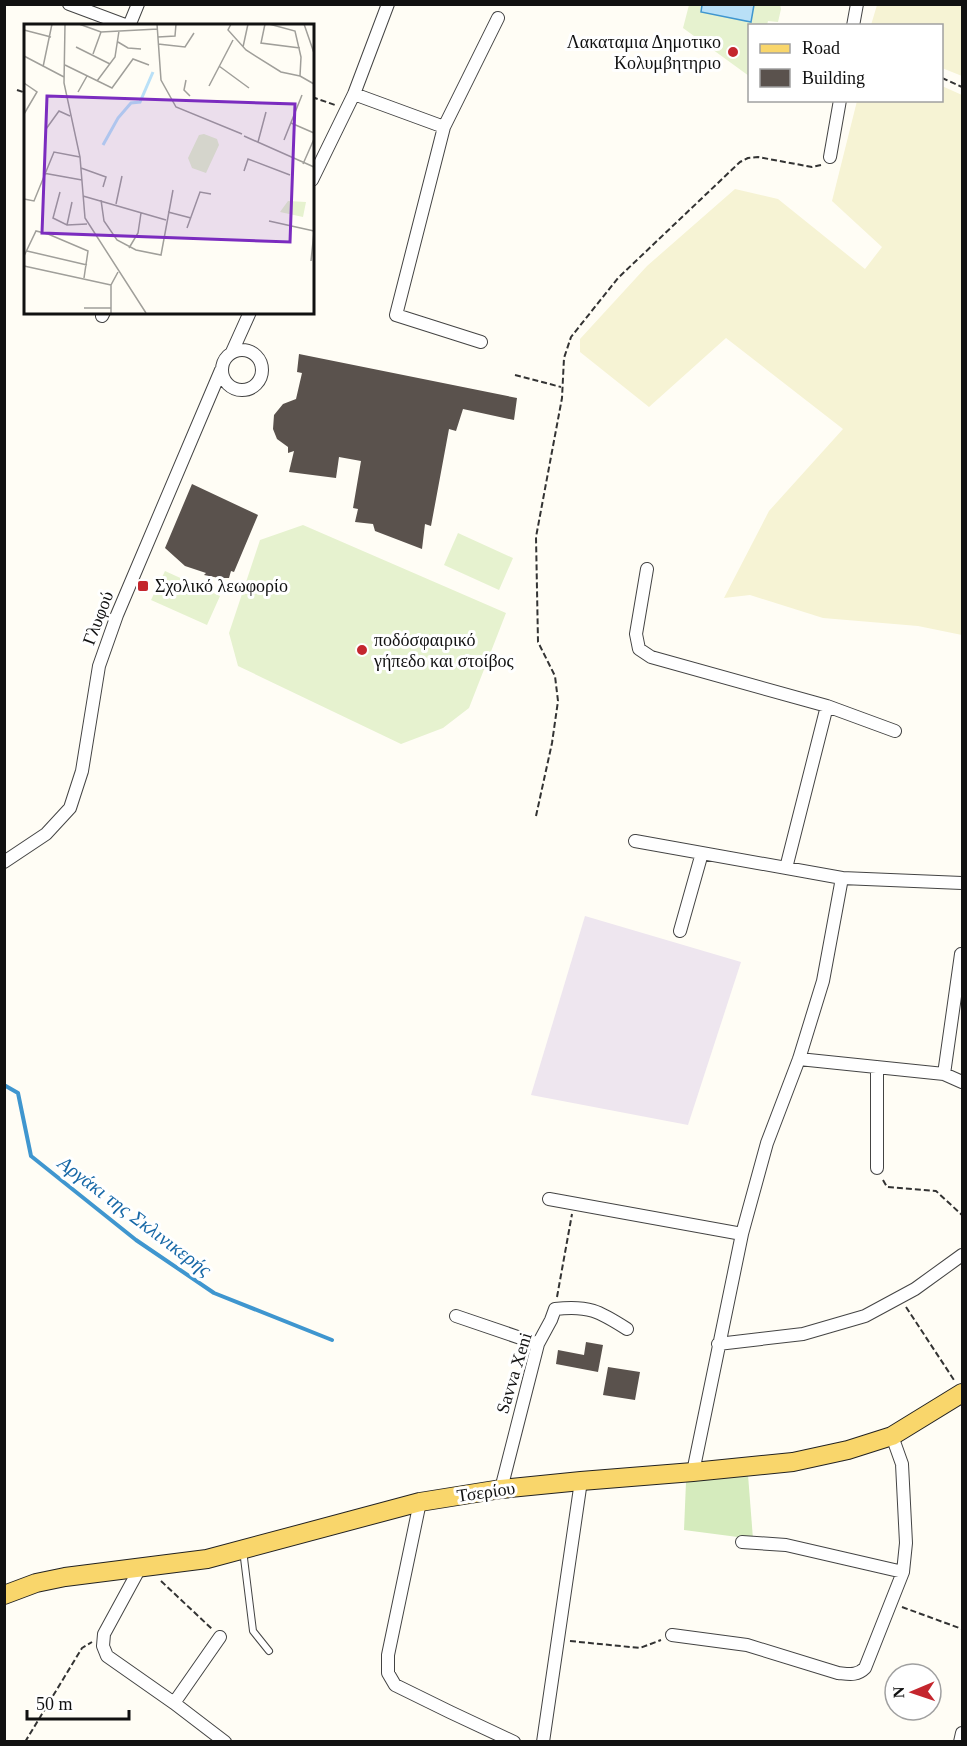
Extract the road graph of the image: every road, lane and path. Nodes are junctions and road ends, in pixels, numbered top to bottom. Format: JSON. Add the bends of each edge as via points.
{"nodes":[{"id":1,"x":69,"y":4,"type":"edge"},
{"id":2,"x":138,"y":4,"type":"edge"},
{"id":3,"x":388,"y":4,"type":"edge"},
{"id":4,"x":857,"y":4,"type":"edge"},
{"id":5,"x":498,"y":18,"type":"dead end"},
{"id":6,"x":124,"y":24,"type":"edge"},
{"id":7,"x":130,"y":24,"type":"edge"},
{"id":8,"x":853,"y":24,"type":"edge"},
{"id":9,"x":943,"y":78,"type":"edge"},
{"id":10,"x":963,"y":87,"type":"edge"},
{"id":11,"x":17,"y":90,"type":"dead end"},
{"id":12,"x":24,"y":92,"type":"edge"},
{"id":13,"x":354,"y":94,"type":"junction"},
{"id":14,"x":314,"y":98,"type":"edge"},
{"id":15,"x":840,"y":102,"type":"edge"},
{"id":16,"x":347,"y":108,"type":"junction"},
{"id":17,"x":444,"y":127,"type":"junction"},
{"id":18,"x":830,"y":157,"type":"joint"},
{"id":19,"x":314,"y":176,"type":"edge"},
{"id":20,"x":249,"y":314,"type":"edge"},
{"id":21,"x":482,"y":342,"type":"dead end"},
{"id":22,"x":232,"y":352,"type":"junction"},
{"id":23,"x":221,"y":370,"type":"junction"},
{"id":24,"x":515,"y":375,"type":"dead end"},
{"id":25,"x":563,"y":388,"type":"junction"},
{"id":26,"x":647,"y":569,"type":"dead end"},
{"id":27,"x":827,"y":706,"type":"junction"},
{"id":28,"x":895,"y":730,"type":"dead end"},
{"id":29,"x":537,"y":816,"type":"dead end"},
{"id":30,"x":635,"y":841,"type":"dead end"},
{"id":31,"x":702,"y":853,"type":"junction"},
{"id":32,"x":4,"y":862,"type":"edge"},
{"id":33,"x":786,"y":868,"type":"junction"},
{"id":34,"x":842,"y":878,"type":"junction"},
{"id":35,"x":963,"y":883,"type":"edge"},
{"id":36,"x":680,"y":931,"type":"dead end"},
{"id":37,"x":961,"y":954,"type":"edge"},
{"id":38,"x":799,"y":1059,"type":"junction"},
{"id":39,"x":877,"y":1067,"type":"junction"},
{"id":40,"x":944,"y":1074,"type":"junction"},
{"id":41,"x":963,"y":1082,"type":"edge"},
{"id":42,"x":877,"y":1168,"type":"joint"},
{"id":43,"x":549,"y":1199,"type":"dead end"},
{"id":44,"x":574,"y":1203,"type":"junction"},
{"id":45,"x":963,"y":1215,"type":"edge"},
{"id":46,"x":742,"y":1234,"type":"junction"},
{"id":47,"x":963,"y":1255,"type":"edge"},
{"id":48,"x":900,"y":1297,"type":"junction"},
{"id":49,"x":555,"y":1309,"type":"junction"},
{"id":50,"x":456,"y":1316,"type":"dead end"},
{"id":51,"x":627,"y":1329,"type":"dead end"},
{"id":52,"x":538,"y":1344,"type":"junction"},
{"id":53,"x":718,"y":1344,"type":"junction"},
{"id":54,"x":959,"y":1388,"type":"edge"},
{"id":55,"x":892,"y":1436,"type":"junction"},
{"id":56,"x":693,"y":1472,"type":"junction"},
{"id":57,"x":581,"y":1480,"type":"junction"},
{"id":58,"x":501,"y":1489,"type":"junction"},
{"id":59,"x":420,"y":1502,"type":"junction"},
{"id":60,"x":742,"y":1542,"type":"dead end"},
{"id":61,"x":243,"y":1549,"type":"junction"},
{"id":62,"x":143,"y":1566,"type":"junction"},
{"id":63,"x":903,"y":1572,"type":"junction"},
{"id":64,"x":4,"y":1595,"type":"edge"},
{"id":65,"x":890,"y":1603,"type":"junction"},
{"id":66,"x":963,"y":1629,"type":"edge"},
{"id":67,"x":104,"y":1634,"type":"junction"},
{"id":68,"x":672,"y":1635,"type":"joint"},
{"id":69,"x":220,"y":1637,"type":"joint"},
{"id":70,"x":558,"y":1639,"type":"junction"},
{"id":71,"x":269,"y":1651,"type":"dead end"},
{"id":72,"x":174,"y":1702,"type":"junction"},
{"id":73,"x":963,"y":1733,"type":"edge"},
{"id":74,"x":25,"y":1742,"type":"edge"},
{"id":75,"x":225,"y":1742,"type":"edge"},
{"id":76,"x":514,"y":1742,"type":"edge"},
{"id":77,"x":543,"y":1742,"type":"edge"},
{"id":78,"x":960,"y":1742,"type":"edge"}],
"edges":[{"from":1,"to":6,"type":"street"},
{"from":2,"to":7,"type":"street"},
{"from":3,"to":13,"type":"street"},
{"from":4,"to":8,"type":"street"},
{"from":5,"to":17,"type":"street"},
{"from":9,"to":10,"type":"path"},
{"from":11,"to":12,"type":"path"},
{"from":13,"to":16,"type":"street"},
{"from":13,"to":17,"type":"street"},
{"from":14,"to":16,"type":"path"},
{"from":15,"to":18,"type":"street"},
{"from":16,"to":19,"type":"street"},
{"from":17,"to":21,"type":"street","via":[[396,315]]},
{"from":18,"to":25,"type":"path","via":[[812,167],[758,157],[740,162],[618,278],[577,329],[564,358]]},
{"from":20,"to":22,"type":"street"},
{"from":22,"to":23,"type":"street","via":[[224,359]]},
{"from":22,"to":23,"type":"street","via":[[253,352],[263,370],[260,381],[242,391],[231,388]]},
{"from":23,"to":32,"type":"street","name":"Γλυφού","via":[[99,666],[82,771],[70,808],[46,834]]},
{"from":24,"to":25,"type":"path"},
{"from":25,"to":29,"type":"path","via":[[536,537],[538,642],[555,676],[558,701]]},
{"from":26,"to":27,"type":"street","via":[[636,634],[639,649],[651,657]]},
{"from":27,"to":28,"type":"street"},
{"from":27,"to":33,"type":"street"},
{"from":30,"to":31,"type":"street"},
{"from":31,"to":33,"type":"street"},
{"from":31,"to":36,"type":"street"},
{"from":33,"to":34,"type":"street"},
{"from":34,"to":35,"type":"street"},
{"from":34,"to":38,"type":"street","via":[[823,981]]},
{"from":37,"to":40,"type":"street"},
{"from":38,"to":39,"type":"street"},
{"from":38,"to":46,"type":"street","via":[[767,1143]]},
{"from":39,"to":40,"type":"street"},
{"from":39,"to":42,"type":"street"},
{"from":40,"to":41,"type":"street"},
{"from":42,"to":45,"type":"path","via":[[887,1187],[936,1191]]},
{"from":43,"to":44,"type":"street"},
{"from":44,"to":46,"type":"street"},
{"from":44,"to":49,"type":"path"},
{"from":46,"to":53,"type":"street"},
{"from":47,"to":48,"type":"street"},
{"from":48,"to":53,"type":"street","via":[[865,1316],[803,1334]]},
{"from":48,"to":54,"type":"path"},
{"from":49,"to":51,"type":"street","via":[[595,1310]]},
{"from":49,"to":52,"type":"street","name":"Savva Xeni"},
{"from":50,"to":52,"type":"street"},
{"from":52,"to":58,"type":"street","name":"Savva Xeni"},
{"from":53,"to":56,"type":"street"},
{"from":54,"to":55,"type":"main road","name":"Τσερίου"},
{"from":55,"to":56,"type":"main road","name":"Τσερίου","via":[[793,1462]]},
{"from":55,"to":63,"type":"street","via":[[902,1464],[906,1543]]},
{"from":56,"to":57,"type":"main road","name":"Τσερίου"},
{"from":57,"to":58,"type":"main road","name":"Τσερίου"},
{"from":57,"to":70,"type":"street"},
{"from":58,"to":59,"type":"main road","name":"Τσερίου"},
{"from":59,"to":61,"type":"main road","name":"Τσερίου"},
{"from":59,"to":76,"type":"street","via":[[388,1654],[388,1673],[395,1685]]},
{"from":60,"to":63,"type":"street","via":[[786,1545]]},
{"from":61,"to":62,"type":"main road","name":"Τσερίου","via":[[207,1559]]},
{"from":61,"to":71,"type":"lane","via":[[253,1631]]},
{"from":62,"to":64,"type":"main road","name":"Τσερίου","via":[[36,1583]]},
{"from":62,"to":67,"type":"street"},
{"from":62,"to":69,"type":"path"},
{"from":63,"to":65,"type":"street"},
{"from":65,"to":66,"type":"path"},
{"from":65,"to":68,"type":"street","via":[[865,1668],[852,1675],[747,1645]]},
{"from":67,"to":72,"type":"street","via":[[107,1656]]},
{"from":67,"to":74,"type":"path","via":[[82,1648]]},
{"from":68,"to":70,"type":"path","via":[[640,1648]]},
{"from":69,"to":72,"type":"street"},
{"from":70,"to":77,"type":"street"},
{"from":72,"to":75,"type":"street"},
{"from":73,"to":78,"type":"street"}]}
